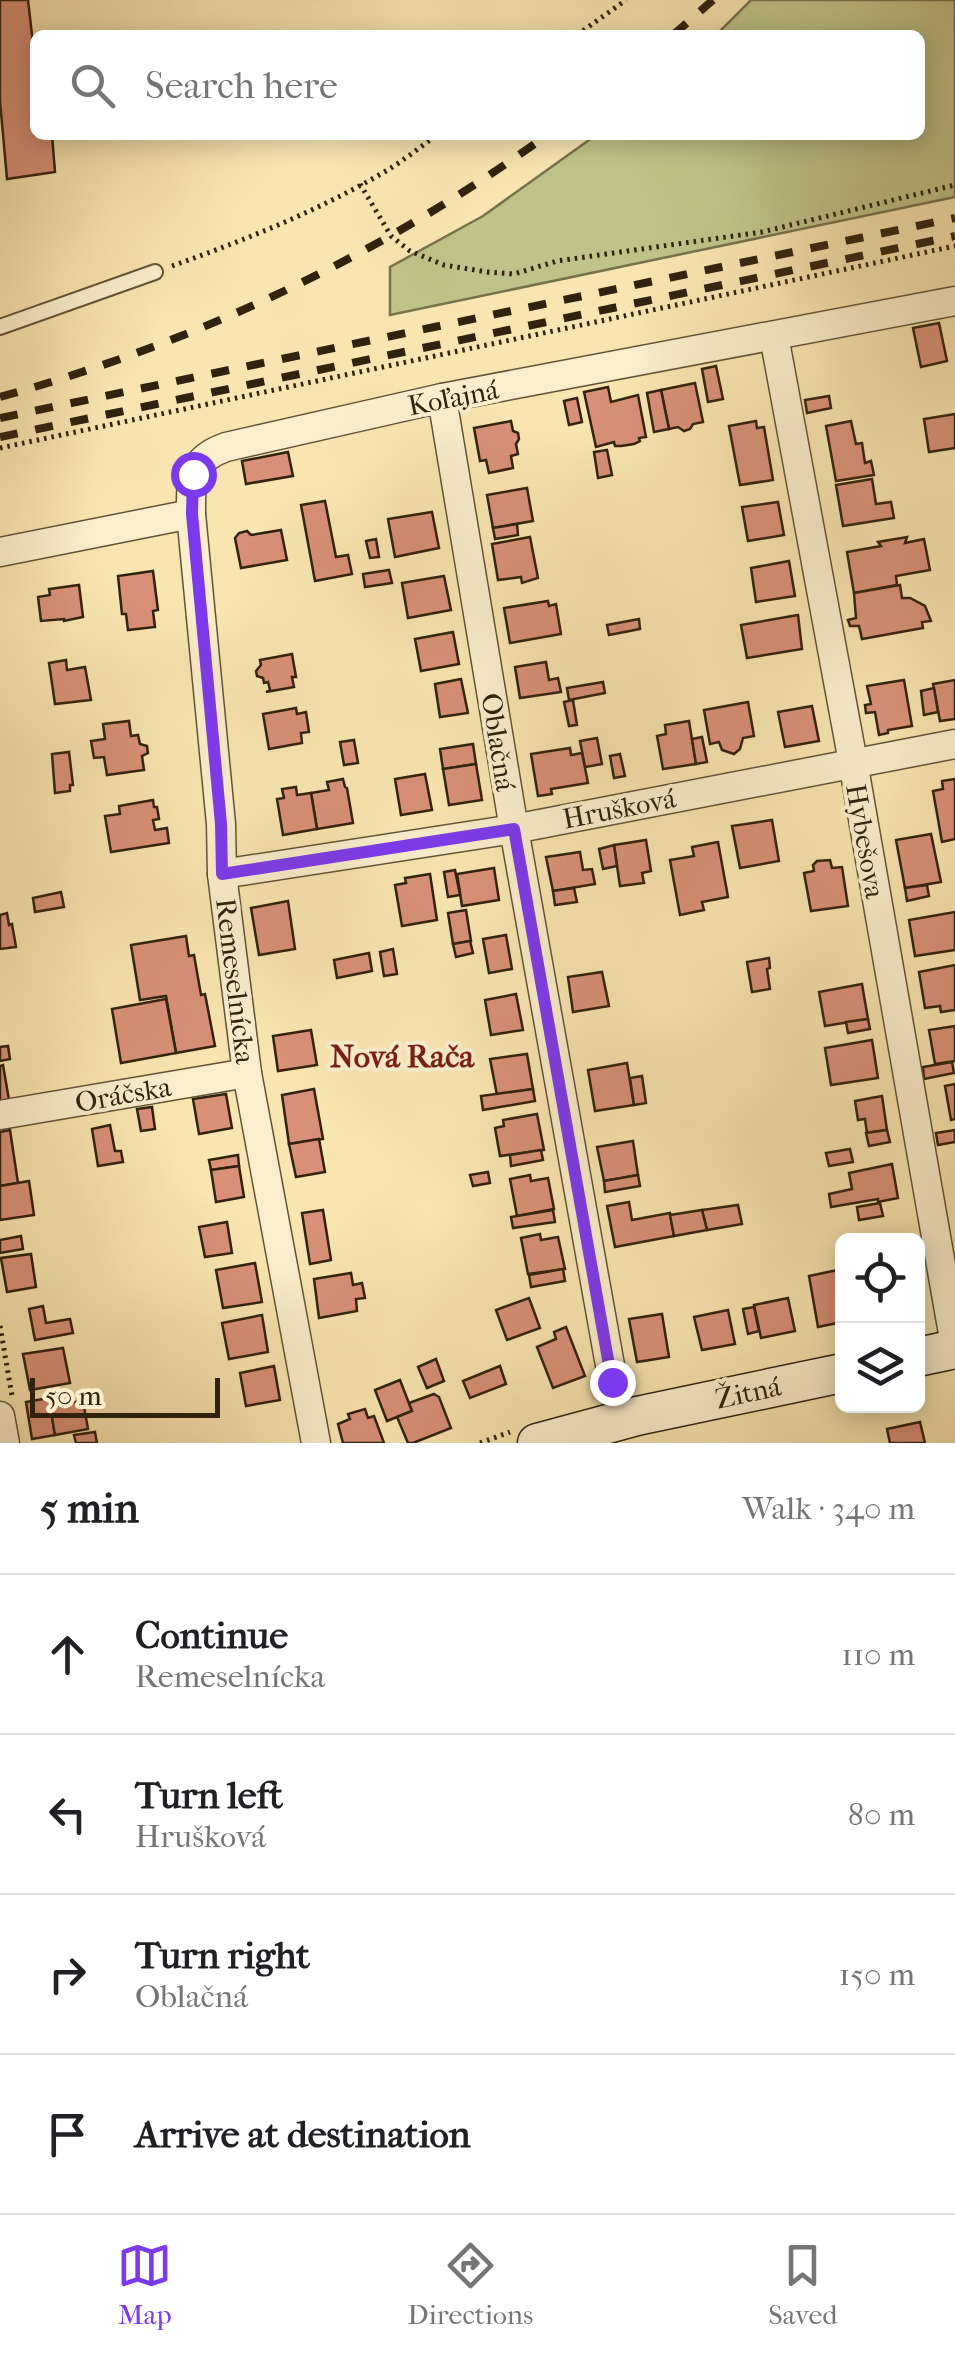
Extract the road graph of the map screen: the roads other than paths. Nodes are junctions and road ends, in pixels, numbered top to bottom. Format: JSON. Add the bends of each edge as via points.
{"nodes":[{"id":1,"x":155,"y":272,"type":"road end"},
{"id":2,"x":955,"y":301,"type":"edge"},
{"id":3,"x":0,"y":327,"type":"edge"},
{"id":4,"x":774,"y":336,"type":"junction"},
{"id":5,"x":442,"y":398,"type":"junction"},
{"id":6,"x":192,"y":514,"type":"junction"},
{"id":7,"x":0,"y":552,"type":"edge"},
{"id":8,"x":955,"y":744,"type":"edge"},
{"id":9,"x":853,"y":762,"type":"junction"},
{"id":10,"x":514,"y":829,"type":"junction"},
{"id":11,"x":222,"y":874,"type":"junction"},
{"id":12,"x":247,"y":1073,"type":"junction"},
{"id":13,"x":0,"y":1115,"type":"edge"},
{"id":14,"x":955,"y":1347,"type":"edge"},
{"id":15,"x":925,"y":1355,"type":"edge"},
{"id":16,"x":835,"y":1373,"type":"edge"},
{"id":17,"x":955,"y":1376,"type":"edge"},
{"id":18,"x":612,"y":1382,"type":"dead end"},
{"id":19,"x":925,"y":1382,"type":"edge"},
{"id":20,"x":835,"y":1399,"type":"edge"},
{"id":21,"x":7,"y":1410,"type":"edge"},
{"id":22,"x":5,"y":1443,"type":"edge"},
{"id":23,"x":316,"y":1443,"type":"edge"},
{"id":24,"x":537,"y":1443,"type":"edge"},
{"id":25,"x":627,"y":1443,"type":"edge"}],
"edges":[{"from":1,"to":3,"type":"lane"},
{"from":2,"to":4,"type":"street","name":"Koľajná"},
{"from":4,"to":5,"type":"street","name":"Koľajná"},
{"from":4,"to":9,"type":"street","name":"Hybešova"},
{"from":5,"to":6,"type":"street","name":"Koľajná","via":[[218,450],[194,471]]},
{"from":5,"to":10,"type":"street","name":"Oblačná"},
{"from":6,"to":7,"type":"street"},
{"from":6,"to":11,"type":"street","name":"Remeselnícka"},
{"from":8,"to":9,"type":"street","name":"Hrušková"},
{"from":9,"to":10,"type":"street","name":"Hrušková"},
{"from":9,"to":14,"type":"street","name":"Hybešova"},
{"from":10,"to":11,"type":"street","name":"Hrušková"},
{"from":10,"to":18,"type":"street","name":"Oblačná"},
{"from":11,"to":12,"type":"street","name":"Remeselnícka"},
{"from":12,"to":13,"type":"street","name":"Oráčska"},
{"from":12,"to":23,"type":"street","name":"Remeselnícka"},
{"from":14,"to":15,"type":"main road"},
{"from":16,"to":24,"type":"main road","name":"Žitná"},
{"from":17,"to":19,"type":"main road"},
{"from":20,"to":25,"type":"main road","name":"Žitná"},
{"from":21,"to":22,"type":"street"}]}
